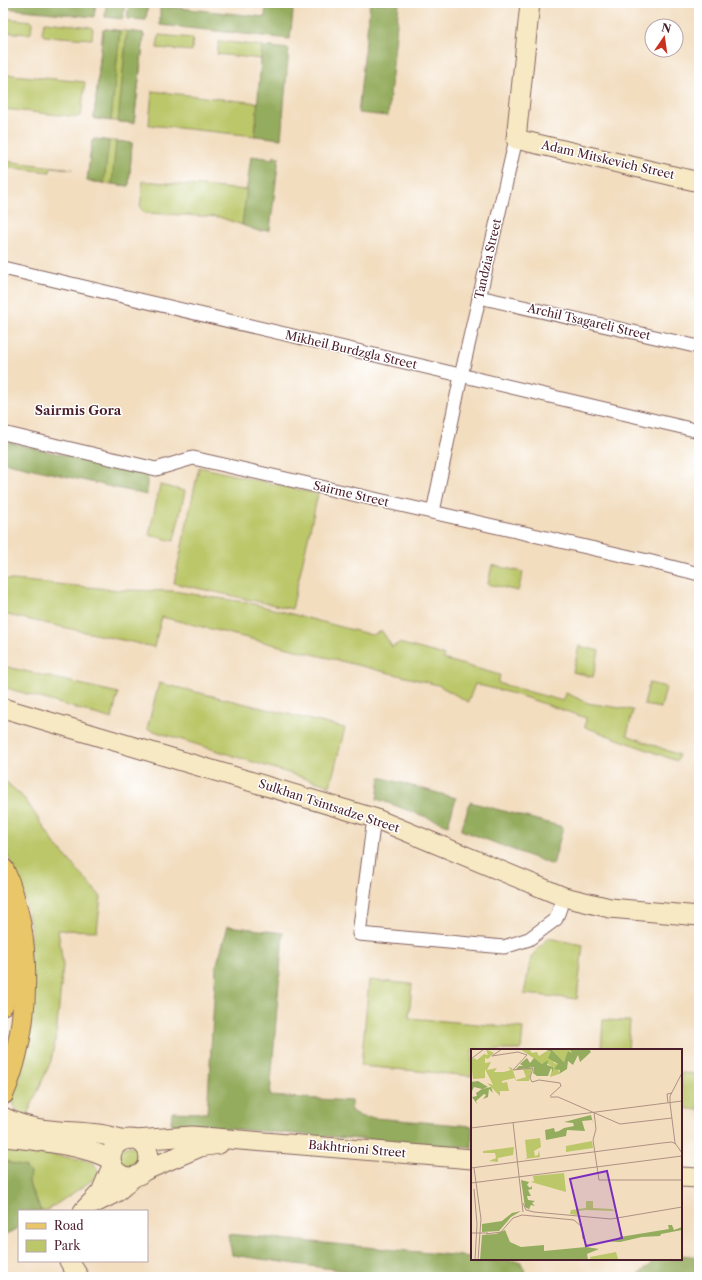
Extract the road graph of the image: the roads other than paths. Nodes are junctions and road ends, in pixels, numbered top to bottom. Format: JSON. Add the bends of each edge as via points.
{"nodes":[{"id":1,"x":530,"y":3,"type":"edge"},
{"id":2,"x":516,"y":139,"type":"junction"},
{"id":3,"x":699,"y":182,"type":"edge"},
{"id":4,"x":3,"y":268,"type":"edge"},
{"id":5,"x":479,"y":297,"type":"junction"},
{"id":6,"x":699,"y":347,"type":"edge"},
{"id":7,"x":461,"y":376,"type":"junction"},
{"id":8,"x":699,"y":431,"type":"edge"},
{"id":9,"x":3,"y":433,"type":"edge"},
{"id":10,"x":433,"y":512,"type":"junction"},
{"id":11,"x":699,"y":574,"type":"edge"},
{"id":12,"x":3,"y":708,"type":"edge"},
{"id":13,"x":374,"y":818,"type":"junction"},
{"id":14,"x":3,"y":869,"type":"edge"},
{"id":15,"x":564,"y":897,"type":"junction"},
{"id":16,"x":3,"y":912,"type":"edge"},
{"id":17,"x":699,"y":916,"type":"edge"},
{"id":18,"x":3,"y":1004,"type":"edge"},
{"id":19,"x":5,"y":1083,"type":"edge"},
{"id":20,"x":3,"y":1118,"type":"edge"},
{"id":21,"x":3,"y":1137,"type":"edge"},
{"id":22,"x":130,"y":1140,"type":"junction"},
{"id":23,"x":242,"y":1141,"type":"junction"},
{"id":24,"x":471,"y":1159,"type":"edge"},
{"id":25,"x":112,"y":1163,"type":"junction"},
{"id":26,"x":140,"y":1173,"type":"junction"},
{"id":27,"x":682,"y":1177,"type":"edge"},
{"id":28,"x":699,"y":1178,"type":"edge"},
{"id":29,"x":86,"y":1208,"type":"edge"},
{"id":30,"x":71,"y":1262,"type":"edge"},
{"id":31,"x":79,"y":1277,"type":"edge"}],
"edges":[{"from":1,"to":2,"type":"main road","name":"Tandzia Street"},
{"from":2,"to":3,"type":"main road","name":"Adam Mitskevich Street"},
{"from":2,"to":5,"type":"street","name":"Tandzia Street"},
{"from":4,"to":7,"type":"street","name":"Mikheil Burdzgla Street"},
{"from":5,"to":6,"type":"street","name":"Archil Tsagareli Street"},
{"from":5,"to":7,"type":"street","name":"Tandzia Street"},
{"from":7,"to":8,"type":"street","name":"Mikheil Burdzgla Street"},
{"from":7,"to":10,"type":"street","name":"Tandzia Street"},
{"from":9,"to":10,"type":"street","name":"Sairme Street","via":[[156,469],[193,458]]},
{"from":10,"to":11,"type":"street","name":"Sairme Street"},
{"from":12,"to":13,"type":"main road","name":"Sulkhan Tsintsadze Street"},
{"from":13,"to":15,"type":"main road","name":"Sulkhan Tsintsadze Street"},
{"from":13,"to":15,"type":"street","via":[[359,934],[504,947],[529,939],[556,919]]},
{"from":14,"to":19,"type":"main road","via":[[17,908],[25,973],[16,1055]]},
{"from":15,"to":17,"type":"main road","name":"Sulkhan Tsintsadze Street","via":[[610,908]]},
{"from":16,"to":18,"type":"main road","via":[[8,948],[8,977]]},
{"from":20,"to":22,"type":"main road","name":"Bakhtrioni Street","via":[[49,1132],[98,1134]]},
{"from":21,"to":25,"type":"main road","via":[[102,1154]]},
{"from":22,"to":23,"type":"main road","name":"Bakhtrioni Street","via":[[192,1136]]},
{"from":22,"to":25,"type":"main road","via":[[120,1142],[113,1149]]},
{"from":22,"to":26,"type":"main road","via":[[140,1142],[147,1150],[149,1160]]},
{"from":23,"to":24,"type":"main road","name":"Bakhtrioni Street"},
{"from":23,"to":26,"type":"main road","name":"Bakhtrioni Street","via":[[200,1147]]},
{"from":25,"to":26,"type":"main road","via":[[119,1174],[124,1176]]},
{"from":25,"to":29,"type":"main road","via":[[101,1192]]},
{"from":26,"to":29,"type":"main road","name":"Bakhtrioni Street","via":[[117,1192]]},
{"from":27,"to":28,"type":"main road"},
{"from":30,"to":31,"type":"main road"}]}
